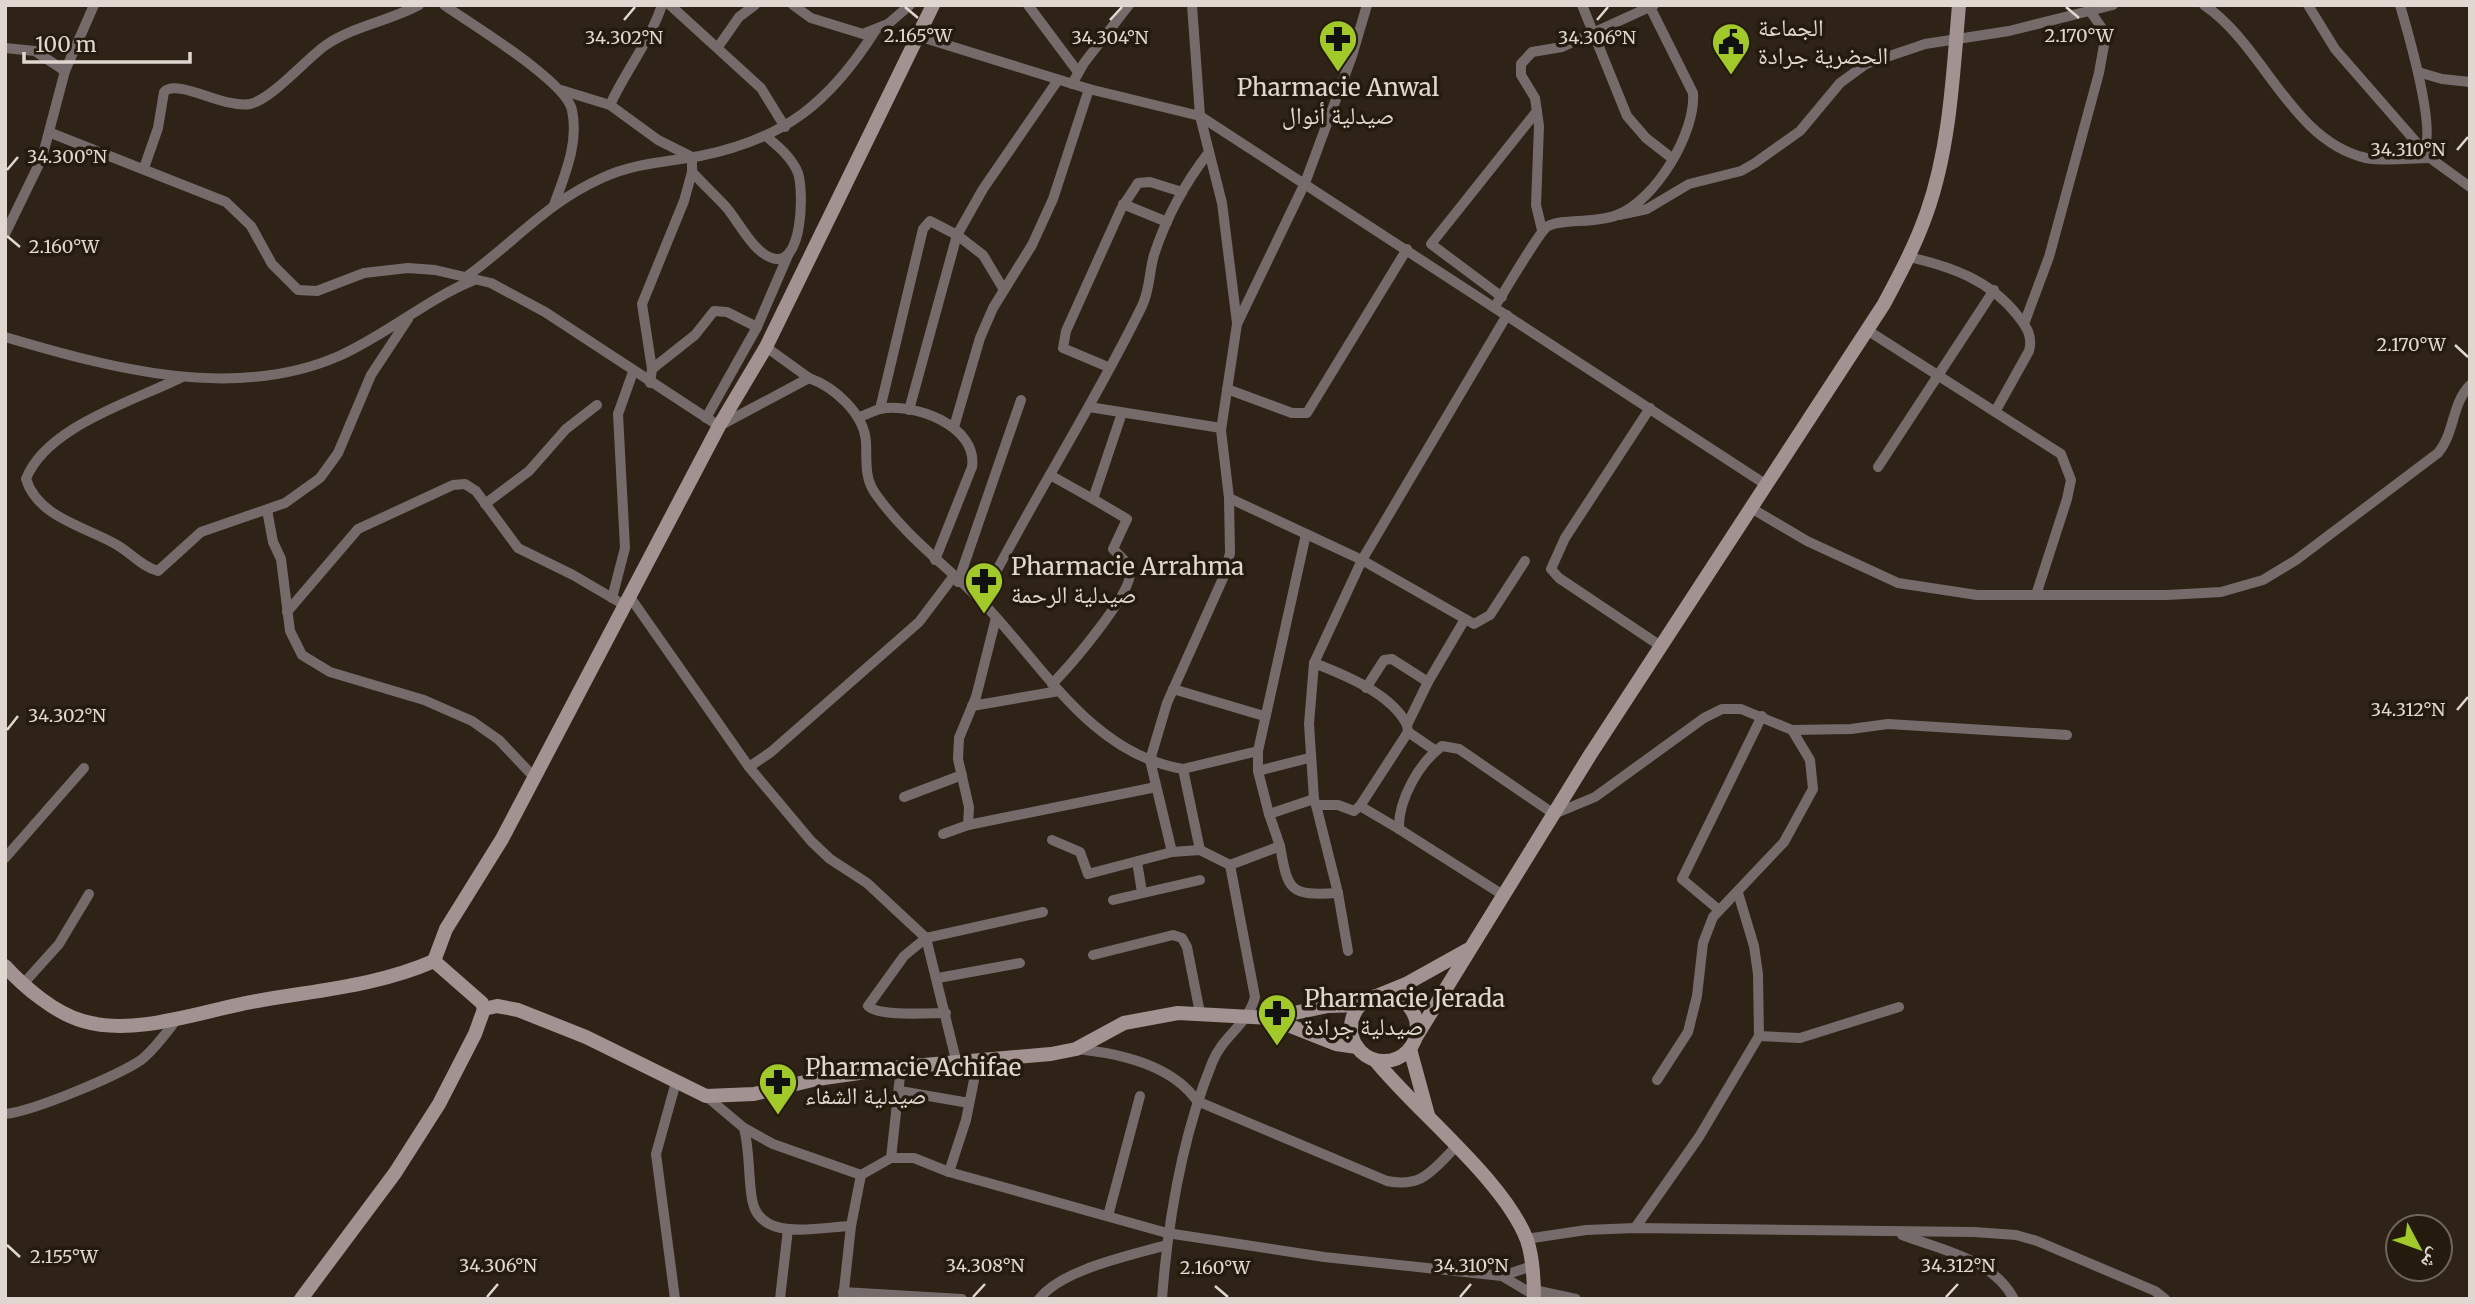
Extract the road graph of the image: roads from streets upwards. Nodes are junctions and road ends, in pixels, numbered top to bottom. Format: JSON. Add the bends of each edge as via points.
{"nodes":[{"id":1,"x":94,"y":5,"type":"edge"},
{"id":2,"x":419,"y":5,"type":"edge"},
{"id":3,"x":444,"y":5,"type":"edge"},
{"id":4,"x":662,"y":5,"type":"edge"},
{"id":5,"x":670,"y":5,"type":"edge"},
{"id":6,"x":755,"y":5,"type":"edge"},
{"id":7,"x":793,"y":5,"type":"edge"},
{"id":8,"x":910,"y":5,"type":"edge"},
{"id":9,"x":933,"y":5,"type":"edge"},
{"id":10,"x":1129,"y":5,"type":"edge"},
{"id":11,"x":1192,"y":5,"type":"edge"},
{"id":12,"x":1367,"y":5,"type":"edge"},
{"id":13,"x":1582,"y":5,"type":"edge"},
{"id":14,"x":1959,"y":5,"type":"edge"},
{"id":15,"x":2113,"y":5,"type":"edge"},
{"id":16,"x":2204,"y":5,"type":"edge"},
{"id":17,"x":2308,"y":5,"type":"edge"},
{"id":18,"x":2400,"y":5,"type":"edge"},
{"id":19,"x":1031,"y":6,"type":"edge"},
{"id":20,"x":1651,"y":6,"type":"edge"},
{"id":21,"x":2090,"y":11,"type":"junction"},
{"id":22,"x":875,"y":31,"type":"junction"},
{"id":23,"x":1592,"y":33,"type":"junction"},
{"id":24,"x":918,"y":36,"type":"junction"},
{"id":25,"x":1956,"y":41,"type":"junction"},
{"id":26,"x":718,"y":47,"type":"junction"},
{"id":27,"x":5,"y":48,"type":"edge"},
{"id":28,"x":65,"y":71,"type":"junction"},
{"id":29,"x":1078,"y":72,"type":"junction"},
{"id":30,"x":2418,"y":72,"type":"junction"},
{"id":31,"x":1058,"y":80,"type":"junction"},
{"id":32,"x":2470,"y":82,"type":"edge"},
{"id":33,"x":1072,"y":84,"type":"junction"},
{"id":34,"x":1089,"y":89,"type":"junction"},
{"id":35,"x":561,"y":90,"type":"junction"},
{"id":36,"x":610,"y":105,"type":"junction"},
{"id":37,"x":1537,"y":111,"type":"junction"},
{"id":38,"x":1200,"y":116,"type":"junction"},
{"id":39,"x":785,"y":127,"type":"junction"},
{"id":40,"x":51,"y":133,"type":"junction"},
{"id":41,"x":767,"y":137,"type":"junction"},
{"id":42,"x":1209,"y":152,"type":"junction"},
{"id":43,"x":2427,"y":153,"type":"junction"},
{"id":44,"x":692,"y":157,"type":"junction"},
{"id":45,"x":1673,"y":159,"type":"junction"},
{"id":46,"x":144,"y":168,"type":"junction"},
{"id":47,"x":692,"y":172,"type":"junction"},
{"id":48,"x":1305,"y":183,"type":"junction"},
{"id":49,"x":2470,"y":187,"type":"edge"},
{"id":50,"x":1182,"y":192,"type":"junction"},
{"id":51,"x":1123,"y":204,"type":"junction"},
{"id":52,"x":554,"y":205,"type":"junction"},
{"id":53,"x":1619,"y":215,"type":"junction"},
{"id":54,"x":1167,"y":222,"type":"junction"},
{"id":55,"x":1542,"y":230,"type":"junction"},
{"id":56,"x":5,"y":234,"type":"edge"},
{"id":57,"x":957,"y":235,"type":"junction"},
{"id":58,"x":1407,"y":249,"type":"junction"},
{"id":59,"x":790,"y":252,"type":"junction"},
{"id":60,"x":1909,"y":257,"type":"junction"},
{"id":61,"x":470,"y":279,"type":"junction"},
{"id":62,"x":1004,"y":290,"type":"junction"},
{"id":63,"x":1994,"y":290,"type":"junction"},
{"id":64,"x":1502,"y":297,"type":"junction"},
{"id":65,"x":1495,"y":306,"type":"junction"},
{"id":66,"x":1507,"y":315,"type":"junction"},
{"id":67,"x":408,"y":319,"type":"junction"},
{"id":68,"x":1237,"y":324,"type":"junction"},
{"id":69,"x":2024,"y":324,"type":"junction"},
{"id":70,"x":757,"y":327,"type":"junction"},
{"id":71,"x":1867,"y":330,"type":"junction"},
{"id":72,"x":5,"y":337,"type":"edge"},
{"id":73,"x":766,"y":347,"type":"junction"},
{"id":74,"x":1108,"y":367,"type":"junction"},
{"id":75,"x":652,"y":369,"type":"junction"},
{"id":76,"x":633,"y":372,"type":"junction"},
{"id":77,"x":1938,"y":376,"type":"junction"},
{"id":78,"x":183,"y":377,"type":"junction"},
{"id":79,"x":809,"y":378,"type":"junction"},
{"id":80,"x":650,"y":383,"type":"junction"},
{"id":81,"x":2470,"y":384,"type":"edge"},
{"id":82,"x":1227,"y":389,"type":"junction"},
{"id":83,"x":1021,"y":400,"type":"dead end"},
{"id":84,"x":597,"y":405,"type":"dead end"},
{"id":85,"x":1089,"y":407,"type":"junction"},
{"id":86,"x":1650,"y":408,"type":"junction"},
{"id":87,"x":880,"y":409,"type":"junction"},
{"id":88,"x":909,"y":410,"type":"junction"},
{"id":89,"x":1995,"y":412,"type":"junction"},
{"id":90,"x":1122,"y":413,"type":"junction"},
{"id":91,"x":706,"y":418,"type":"junction"},
{"id":92,"x":859,"y":418,"type":"junction"},
{"id":93,"x":719,"y":426,"type":"junction"},
{"id":94,"x":954,"y":427,"type":"junction"},
{"id":95,"x":1221,"y":428,"type":"junction"},
{"id":96,"x":1878,"y":467,"type":"dead end"},
{"id":97,"x":1050,"y":474,"type":"junction"},
{"id":98,"x":1765,"y":484,"type":"junction"},
{"id":99,"x":1229,"y":498,"type":"junction"},
{"id":100,"x":1093,"y":499,"type":"junction"},
{"id":101,"x":485,"y":504,"type":"junction"},
{"id":102,"x":1751,"y":508,"type":"junction"},
{"id":103,"x":267,"y":510,"type":"junction"},
{"id":104,"x":1306,"y":534,"type":"junction"},
{"id":105,"x":935,"y":560,"type":"junction"},
{"id":106,"x":1363,"y":560,"type":"junction"},
{"id":107,"x":1525,"y":561,"type":"dead end"},
{"id":108,"x":956,"y":580,"type":"junction"},
{"id":109,"x":2036,"y":595,"type":"junction"},
{"id":110,"x":612,"y":598,"type":"junction"},
{"id":111,"x":981,"y":601,"type":"junction"},
{"id":112,"x":628,"y":602,"type":"junction"},
{"id":113,"x":287,"y":612,"type":"junction"},
{"id":114,"x":996,"y":618,"type":"junction"},
{"id":115,"x":1465,"y":619,"type":"junction"},
{"id":116,"x":1662,"y":647,"type":"junction"},
{"id":117,"x":1314,"y":663,"type":"junction"},
{"id":118,"x":1428,"y":682,"type":"junction"},
{"id":119,"x":1056,"y":687,"type":"junction"},
{"id":120,"x":1366,"y":688,"type":"junction"},
{"id":121,"x":1173,"y":689,"type":"junction"},
{"id":122,"x":972,"y":706,"type":"junction"},
{"id":123,"x":1264,"y":716,"type":"junction"},
{"id":124,"x":1762,"y":716,"type":"junction"},
{"id":125,"x":1407,"y":729,"type":"junction"},
{"id":126,"x":1792,"y":730,"type":"junction"},
{"id":127,"x":2067,"y":735,"type":"dead end"},
{"id":128,"x":1258,"y":751,"type":"junction"},
{"id":129,"x":1436,"y":751,"type":"junction"},
{"id":130,"x":1309,"y":758,"type":"junction"},
{"id":131,"x":1150,"y":760,"type":"junction"},
{"id":132,"x":748,"y":767,"type":"junction"},
{"id":133,"x":84,"y":768,"type":"dead end"},
{"id":134,"x":1184,"y":769,"type":"junction"},
{"id":135,"x":1258,"y":771,"type":"junction"},
{"id":136,"x":962,"y":775,"type":"junction"},
{"id":137,"x":533,"y":776,"type":"junction"},
{"id":138,"x":1156,"y":787,"type":"junction"},
{"id":139,"x":904,"y":797,"type":"dead end"},
{"id":140,"x":1315,"y":802,"type":"junction"},
{"id":141,"x":1360,"y":806,"type":"junction"},
{"id":142,"x":1269,"y":814,"type":"junction"},
{"id":143,"x":1554,"y":814,"type":"junction"},
{"id":144,"x":968,"y":825,"type":"junction"},
{"id":145,"x":1399,"y":829,"type":"junction"},
{"id":146,"x":943,"y":834,"type":"dead end"},
{"id":147,"x":1052,"y":840,"type":"dead end"},
{"id":148,"x":1279,"y":846,"type":"junction"},
{"id":149,"x":1200,"y":850,"type":"junction"},
{"id":150,"x":1171,"y":852,"type":"junction"},
{"id":151,"x":5,"y":858,"type":"edge"},
{"id":152,"x":1137,"y":862,"type":"junction"},
{"id":153,"x":1230,"y":865,"type":"junction"},
{"id":154,"x":1200,"y":880,"type":"dead end"},
{"id":155,"x":1142,"y":892,"type":"junction"},
{"id":156,"x":1338,"y":892,"type":"junction"},
{"id":157,"x":1738,"y":893,"type":"junction"},
{"id":158,"x":89,"y":894,"type":"dead end"},
{"id":159,"x":1503,"y":895,"type":"junction"},
{"id":160,"x":1113,"y":900,"type":"dead end"},
{"id":161,"x":1719,"y":910,"type":"junction"},
{"id":162,"x":1043,"y":912,"type":"dead end"},
{"id":163,"x":926,"y":938,"type":"junction"},
{"id":164,"x":1468,"y":949,"type":"junction"},
{"id":165,"x":1349,"y":951,"type":"dead end"},
{"id":166,"x":1093,"y":956,"type":"dead end"},
{"id":167,"x":433,"y":961,"type":"junction"},
{"id":168,"x":1020,"y":963,"type":"dead end"},
{"id":169,"x":5,"y":966,"type":"edge"},
{"id":170,"x":938,"y":978,"type":"junction"},
{"id":171,"x":24,"y":983,"type":"junction"},
{"id":172,"x":1375,"y":996,"type":"junction"},
{"id":173,"x":1360,"y":1005,"type":"junction"},
{"id":174,"x":1899,"y":1007,"type":"dead end"},
{"id":175,"x":484,"y":1009,"type":"junction"},
{"id":176,"x":946,"y":1013,"type":"junction"},
{"id":177,"x":1200,"y":1013,"type":"junction"},
{"id":178,"x":180,"y":1016,"type":"junction"},
{"id":179,"x":1248,"y":1018,"type":"junction"},
{"id":180,"x":1270,"y":1018,"type":"junction"},
{"id":181,"x":1759,"y":1036,"type":"junction"},
{"id":182,"x":1413,"y":1043,"type":"junction"},
{"id":183,"x":1357,"y":1047,"type":"junction"},
{"id":184,"x":1076,"y":1049,"type":"junction"},
{"id":185,"x":956,"y":1060,"type":"junction"},
{"id":186,"x":978,"y":1060,"type":"junction"},
{"id":187,"x":1375,"y":1060,"type":"junction"},
{"id":188,"x":901,"y":1067,"type":"junction"},
{"id":189,"x":1657,"y":1080,"type":"dead end"},
{"id":190,"x":676,"y":1082,"type":"junction"},
{"id":191,"x":900,"y":1091,"type":"junction"},
{"id":192,"x":706,"y":1096,"type":"junction"},
{"id":193,"x":1140,"y":1096,"type":"dead end"},
{"id":194,"x":1197,"y":1101,"type":"junction"},
{"id":195,"x":969,"y":1103,"type":"junction"},
{"id":196,"x":5,"y":1114,"type":"edge"},
{"id":197,"x":1430,"y":1119,"type":"junction"},
{"id":198,"x":744,"y":1128,"type":"junction"},
{"id":199,"x":1456,"y":1147,"type":"junction"},
{"id":200,"x":891,"y":1158,"type":"junction"},
{"id":201,"x":949,"y":1172,"type":"junction"},
{"id":202,"x":861,"y":1175,"type":"junction"},
{"id":203,"x":1108,"y":1216,"type":"junction"},
{"id":204,"x":851,"y":1226,"type":"junction"},
{"id":205,"x":1635,"y":1228,"type":"junction"},
{"id":206,"x":788,"y":1229,"type":"junction"},
{"id":207,"x":1167,"y":1233,"type":"junction"},
{"id":208,"x":1894,"y":1233,"type":"junction"},
{"id":209,"x":1526,"y":1239,"type":"junction"},
{"id":210,"x":1166,"y":1245,"type":"junction"},
{"id":211,"x":1532,"y":1266,"type":"junction"},
{"id":212,"x":1502,"y":1276,"type":"junction"},
{"id":213,"x":1534,"y":1294,"type":"edge"},
{"id":214,"x":843,"y":1295,"type":"edge"},
{"id":215,"x":2155,"y":1295,"type":"edge"},
{"id":216,"x":301,"y":1299,"type":"edge"},
{"id":217,"x":675,"y":1299,"type":"edge"},
{"id":218,"x":780,"y":1299,"type":"edge"},
{"id":219,"x":962,"y":1299,"type":"edge"},
{"id":220,"x":1039,"y":1299,"type":"edge"},
{"id":221,"x":1162,"y":1299,"type":"edge"},
{"id":222,"x":1576,"y":1299,"type":"edge"},
{"id":223,"x":2014,"y":1299,"type":"edge"},
{"id":224,"x":2165,"y":1299,"type":"edge"}],
"edges":[{"from":1,"to":28,"type":"street"},
{"from":2,"to":46,"type":"street","via":[[328,44],[250,104],[167,88]]},
{"from":3,"to":35,"type":"street"},
{"from":4,"to":36,"type":"street","via":[[651,35],[628,66]]},
{"from":5,"to":26,"type":"street"},
{"from":6,"to":26,"type":"street","via":[[739,17]]},
{"from":7,"to":22,"type":"street","via":[[811,18],[855,34]]},
{"from":8,"to":22,"type":"street"},
{"from":9,"to":24,"type":"street"},
{"from":10,"to":29,"type":"street"},
{"from":11,"to":38,"type":"street"},
{"from":12,"to":48,"type":"street","via":[[1353,57]]},
{"from":13,"to":23,"type":"street"},
{"from":14,"to":25,"type":"street"},
{"from":15,"to":21,"type":"street"},
{"from":16,"to":43,"type":"street","via":[[2235,31],[2299,114],[2327,139],[2365,158]]},
{"from":17,"to":43,"type":"street","via":[[2336,49]]},
{"from":18,"to":30,"type":"street"},
{"from":19,"to":29,"type":"street"},
{"from":20,"to":23,"type":"street"},
{"from":20,"to":45,"type":"street","via":[[1693,93],[1694,108]]},
{"from":21,"to":25,"type":"street"},
{"from":21,"to":69,"type":"street","via":[[2106,34],[2099,73],[2049,257]]},
{"from":22,"to":39,"type":"street","via":[[834,88]]},
{"from":23,"to":37,"type":"street","via":[[1523,59],[1521,75]]},
{"from":23,"to":45,"type":"street","via":[[1634,127]]},
{"from":24,"to":31,"type":"street"},
{"from":24,"to":73,"type":"street"},
{"from":25,"to":53,"type":"street","via":[[1925,44],[1858,68],[1800,131],[1755,163],[1689,184],[1647,209]]},
{"from":25,"to":60,"type":"street","via":[[1943,149],[1928,210]]},
{"from":26,"to":39,"type":"street","via":[[761,88]]},
{"from":27,"to":28,"type":"street","via":[[35,51]]},
{"from":28,"to":40,"type":"street"},
{"from":29,"to":33,"type":"street"},
{"from":30,"to":32,"type":"street"},
{"from":30,"to":43,"type":"street"},
{"from":31,"to":33,"type":"street"},
{"from":31,"to":57,"type":"street"},
{"from":33,"to":34,"type":"street"},
{"from":34,"to":38,"type":"street"},
{"from":34,"to":62,"type":"street","via":[[1053,200]]},
{"from":35,"to":36,"type":"street"},
{"from":35,"to":52,"type":"street","via":[[572,108],[574,139]]},
{"from":36,"to":44,"type":"street"},
{"from":37,"to":55,"type":"street","via":[[1536,205]]},
{"from":37,"to":64,"type":"street","via":[[1431,244]]},
{"from":38,"to":42,"type":"street"},
{"from":38,"to":48,"type":"street"},
{"from":39,"to":41,"type":"street"},
{"from":40,"to":46,"type":"street"},
{"from":40,"to":56,"type":"street"},
{"from":41,"to":44,"type":"street"},
{"from":41,"to":59,"type":"street","via":[[791,161],[802,188],[799,229]]},
{"from":42,"to":50,"type":"street"},
{"from":42,"to":68,"type":"street","via":[[1222,203]]},
{"from":43,"to":49,"type":"street"},
{"from":44,"to":47,"type":"street"},
{"from":44,"to":52,"type":"street","via":[[635,165]]},
{"from":45,"to":53,"type":"street","via":[[1647,193]]},
{"from":46,"to":61,"type":"street","via":[[226,202],[251,226],[272,264],[298,290],[317,291],[381,270],[435,270]]},
{"from":47,"to":59,"type":"street","via":[[759,250],[779,259]]},
{"from":47,"to":75,"type":"street","via":[[642,304]]},
{"from":48,"to":58,"type":"street"},
{"from":48,"to":68,"type":"street"},
{"from":50,"to":51,"type":"street","via":[[1143,181]]},
{"from":50,"to":54,"type":"street"},
{"from":51,"to":54,"type":"street"},
{"from":51,"to":74,"type":"street","via":[[1062,342],[1069,352]]},
{"from":52,"to":61,"type":"street"},
{"from":53,"to":55,"type":"street","via":[[1585,223],[1559,222]]},
{"from":54,"to":74,"type":"street","via":[[1142,305]]},
{"from":55,"to":64,"type":"street"},
{"from":57,"to":62,"type":"street","via":[[983,255]]},
{"from":57,"to":87,"type":"street","via":[[937,223],[925,225]]},
{"from":57,"to":88,"type":"street"},
{"from":58,"to":65,"type":"street"},
{"from":58,"to":82,"type":"street","via":[[1307,413],[1292,413]]},
{"from":59,"to":70,"type":"street"},
{"from":60,"to":63,"type":"street","via":[[1953,268]]},
{"from":60,"to":71,"type":"street"},
{"from":61,"to":67,"type":"street"},
{"from":61,"to":76,"type":"street","via":[[517,295]]},
{"from":62,"to":94,"type":"street","via":[[980,338]]},
{"from":63,"to":69,"type":"street"},
{"from":63,"to":77,"type":"street"},
{"from":64,"to":65,"type":"street"},
{"from":65,"to":66,"type":"street"},
{"from":66,"to":86,"type":"street"},
{"from":66,"to":106,"type":"street"},
{"from":67,"to":78,"type":"street","via":[[338,356],[299,370],[223,379]]},
{"from":67,"to":103,"type":"street","via":[[370,375],[330,465],[306,491]]},
{"from":68,"to":82,"type":"street"},
{"from":69,"to":89,"type":"street","via":[[2031,342],[2029,351]]},
{"from":70,"to":75,"type":"street","via":[[715,311],[695,335]]},
{"from":70,"to":91,"type":"street"},
{"from":71,"to":77,"type":"street"},
{"from":71,"to":98,"type":"street"},
{"from":72,"to":78,"type":"street"},
{"from":73,"to":79,"type":"street"},
{"from":73,"to":93,"type":"street"},
{"from":74,"to":85,"type":"street"},
{"from":75,"to":80,"type":"street"},
{"from":76,"to":80,"type":"street"},
{"from":76,"to":110,"type":"street","via":[[618,414],[625,548]]},
{"from":77,"to":89,"type":"street"},
{"from":77,"to":96,"type":"street"},
{"from":78,"to":103,"type":"street","via":[[69,432],[29,472],[28,485],[65,521],[108,540],[158,571],[201,532]]},
{"from":79,"to":92,"type":"street","via":[[828,387]]},
{"from":79,"to":93,"type":"street"},
{"from":80,"to":91,"type":"street"},
{"from":81,"to":109,"type":"street","via":[[2456,403],[2447,440],[2438,453],[2263,580],[2221,592]]},
{"from":82,"to":95,"type":"street"},
{"from":83,"to":108,"type":"street"},
{"from":84,"to":101,"type":"street","via":[[566,429],[529,471]]},
{"from":85,"to":90,"type":"street"},
{"from":85,"to":97,"type":"street"},
{"from":86,"to":98,"type":"street"},
{"from":86,"to":116,"type":"street","via":[[1560,546],[1551,569]]},
{"from":87,"to":88,"type":"street"},
{"from":87,"to":92,"type":"street"},
{"from":88,"to":94,"type":"street"},
{"from":89,"to":109,"type":"street","via":[[2055,449],[2071,480]]},
{"from":90,"to":95,"type":"street"},
{"from":90,"to":100,"type":"street"},
{"from":91,"to":93,"type":"street"},
{"from":92,"to":105,"type":"street","via":[[872,490]]},
{"from":93,"to":112,"type":"street"},
{"from":94,"to":105,"type":"street","via":[[973,459]]},
{"from":95,"to":99,"type":"street"},
{"from":97,"to":100,"type":"street"},
{"from":97,"to":111,"type":"street"},
{"from":98,"to":102,"type":"street"},
{"from":99,"to":104,"type":"street"},
{"from":99,"to":121,"type":"street","via":[[1230,553],[1224,576]]},
{"from":100,"to":119,"type":"street","via":[[1128,519],[1113,549],[1130,575],[1126,588]]},
{"from":101,"to":110,"type":"street","via":[[518,548]]},
{"from":101,"to":113,"type":"street","via":[[469,486],[453,485],[372,522],[347,539]]},
{"from":102,"to":109,"type":"street","via":[[1807,541],[1898,583],[1977,595]]},
{"from":102,"to":116,"type":"street"},
{"from":103,"to":113,"type":"street","via":[[281,559]]},
{"from":104,"to":106,"type":"street"},
{"from":104,"to":123,"type":"street"},
{"from":105,"to":108,"type":"street"},
{"from":106,"to":115,"type":"street"},
{"from":106,"to":117,"type":"street"},
{"from":107,"to":115,"type":"street","via":[[1490,615],[1474,624]]},
{"from":108,"to":111,"type":"street"},
{"from":108,"to":132,"type":"street","via":[[919,622]]},
{"from":110,"to":112,"type":"street"},
{"from":111,"to":114,"type":"street"},
{"from":112,"to":132,"type":"street"},
{"from":112,"to":137,"type":"street"},
{"from":113,"to":137,"type":"street","via":[[294,643],[315,664],[472,721],[499,740]]},
{"from":114,"to":119,"type":"street"},
{"from":114,"to":122,"type":"street"},
{"from":115,"to":118,"type":"street"},
{"from":116,"to":143,"type":"street"},
{"from":117,"to":120,"type":"street"},
{"from":117,"to":130,"type":"street"},
{"from":118,"to":120,"type":"street","via":[[1392,659],[1384,660]]},
{"from":118,"to":125,"type":"street"},
{"from":119,"to":122,"type":"street"},
{"from":119,"to":131,"type":"street","via":[[1083,719]]},
{"from":120,"to":125,"type":"street","via":[[1403,717]]},
{"from":121,"to":123,"type":"street"},
{"from":121,"to":131,"type":"street"},
{"from":122,"to":136,"type":"street","via":[[959,738]]},
{"from":123,"to":128,"type":"street"},
{"from":124,"to":126,"type":"street"},
{"from":124,"to":143,"type":"street","via":[[1741,709],[1713,713],[1595,797]]},
{"from":124,"to":161,"type":"street","via":[[1682,879]]},
{"from":125,"to":129,"type":"street"},
{"from":125,"to":141,"type":"street"},
{"from":126,"to":127,"type":"street","via":[[1913,724]]},
{"from":126,"to":157,"type":"street","via":[[1810,760],[1813,789],[1784,842]]},
{"from":128,"to":134,"type":"street"},
{"from":128,"to":135,"type":"street"},
{"from":129,"to":143,"type":"street","via":[[1449,745],[1460,749]]},
{"from":129,"to":145,"type":"street","via":[[1402,803]]},
{"from":130,"to":135,"type":"street"},
{"from":130,"to":140,"type":"street"},
{"from":131,"to":134,"type":"street"},
{"from":131,"to":138,"type":"street"},
{"from":132,"to":163,"type":"street","via":[[811,841],[867,883]]},
{"from":133,"to":151,"type":"street"},
{"from":134,"to":149,"type":"street"},
{"from":135,"to":142,"type":"street"},
{"from":136,"to":139,"type":"street"},
{"from":136,"to":144,"type":"street"},
{"from":137,"to":167,"type":"street","via":[[502,839],[446,929]]},
{"from":138,"to":144,"type":"street"},
{"from":138,"to":150,"type":"street"},
{"from":140,"to":141,"type":"street","via":[[1354,811]]},
{"from":140,"to":142,"type":"street"},
{"from":140,"to":156,"type":"street"},
{"from":141,"to":145,"type":"street"},
{"from":142,"to":148,"type":"street"},
{"from":143,"to":159,"type":"street"},
{"from":144,"to":146,"type":"street"},
{"from":145,"to":159,"type":"street"},
{"from":147,"to":152,"type":"street","via":[[1080,852],[1088,874]]},
{"from":148,"to":153,"type":"street"},
{"from":148,"to":156,"type":"street","via":[[1291,887],[1308,893]]},
{"from":149,"to":150,"type":"street"},
{"from":149,"to":153,"type":"street"},
{"from":150,"to":152,"type":"street"},
{"from":152,"to":155,"type":"street"},
{"from":153,"to":179,"type":"street","via":[[1254,989]]},
{"from":154,"to":155,"type":"street"},
{"from":155,"to":160,"type":"street"},
{"from":156,"to":165,"type":"street"},
{"from":157,"to":161,"type":"street"},
{"from":157,"to":181,"type":"street","via":[[1754,946]]},
{"from":158,"to":171,"type":"street","via":[[59,944]]},
{"from":159,"to":164,"type":"street"},
{"from":161,"to":189,"type":"street","via":[[1703,943],[1688,1032]]},
{"from":162,"to":163,"type":"street"},
{"from":163,"to":170,"type":"street"},
{"from":163,"to":176,"type":"street","via":[[904,956],[868,1006],[902,1013]]},
{"from":164,"to":172,"type":"street"},
{"from":164,"to":182,"type":"street"},
{"from":166,"to":177,"type":"street","via":[[1173,935],[1182,938]]},
{"from":167,"to":175,"type":"street","via":[[480,1000]]},
{"from":167,"to":178,"type":"street","via":[[387,979]]},
{"from":168,"to":170,"type":"street"},
{"from":169,"to":171,"type":"street"},
{"from":170,"to":176,"type":"street"},
{"from":171,"to":178,"type":"street","via":[[83,1021],[108,1026],[164,1023]]},
{"from":172,"to":173,"type":"street"},
{"from":172,"to":182,"type":"street","via":[[1404,1001],[1415,1017]]},
{"from":173,"to":180,"type":"street","via":[[1328,1006]]},
{"from":173,"to":183,"type":"street","via":[[1351,1025]]},
{"from":174,"to":181,"type":"street","via":[[1800,1038]]},
{"from":175,"to":190,"type":"street","via":[[519,1010]]},
{"from":175,"to":216,"type":"street","via":[[439,1104],[395,1174]]},
{"from":176,"to":185,"type":"street"},
{"from":177,"to":179,"type":"street"},
{"from":177,"to":184,"type":"street","via":[[1124,1023]]},
{"from":178,"to":196,"type":"street","via":[[152,1050],[126,1069],[50,1102]]},
{"from":179,"to":180,"type":"street"},
{"from":179,"to":194,"type":"street","via":[[1217,1051]]},
{"from":180,"to":183,"type":"street","via":[[1336,1044]]},
{"from":181,"to":205,"type":"street","via":[[1699,1137]]},
{"from":182,"to":187,"type":"street","via":[[1394,1060]]},
{"from":182,"to":197,"type":"street"},
{"from":183,"to":187,"type":"street"},
{"from":184,"to":186,"type":"street"},
{"from":184,"to":194,"type":"street","via":[[1104,1051],[1159,1071],[1188,1089]]},
{"from":185,"to":186,"type":"street"},
{"from":185,"to":188,"type":"street"},
{"from":186,"to":195,"type":"street"},
{"from":187,"to":197,"type":"street"},
{"from":188,"to":191,"type":"street"},
{"from":188,"to":192,"type":"street","via":[[754,1094]]},
{"from":190,"to":192,"type":"street"},
{"from":190,"to":217,"type":"street","via":[[656,1154]]},
{"from":191,"to":195,"type":"street"},
{"from":191,"to":200,"type":"street"},
{"from":192,"to":198,"type":"street"},
{"from":193,"to":203,"type":"street"},
{"from":194,"to":199,"type":"street","via":[[1396,1183],[1418,1182]]},
{"from":194,"to":207,"type":"street"},
{"from":195,"to":201,"type":"street"},
{"from":197,"to":199,"type":"street"},
{"from":198,"to":202,"type":"street","via":[[774,1144]]},
{"from":198,"to":206,"type":"street","via":[[755,1211],[774,1228]]},
{"from":199,"to":209,"type":"street","via":[[1500,1198]]},
{"from":200,"to":201,"type":"street","via":[[914,1158]]},
{"from":200,"to":202,"type":"street"},
{"from":201,"to":203,"type":"street"},
{"from":202,"to":204,"type":"street"},
{"from":203,"to":207,"type":"street"},
{"from":204,"to":206,"type":"street"},
{"from":204,"to":214,"type":"street"},
{"from":205,"to":208,"type":"street"},
{"from":205,"to":209,"type":"street"},
{"from":206,"to":218,"type":"street"},
{"from":207,"to":210,"type":"street"},
{"from":207,"to":212,"type":"street","via":[[1324,1257]]},
{"from":208,"to":215,"type":"street","via":[[2016,1235]]},
{"from":208,"to":223,"type":"street","via":[[1986,1268]]},
{"from":209,"to":211,"type":"street"},
{"from":210,"to":220,"type":"street","via":[[1068,1277]]},
{"from":210,"to":221,"type":"street"},
{"from":211,"to":212,"type":"street"},
{"from":211,"to":213,"type":"street"},
{"from":212,"to":213,"type":"street"},
{"from":213,"to":222,"type":"street"},
{"from":214,"to":219,"type":"street"},
{"from":215,"to":224,"type":"street"}]}
